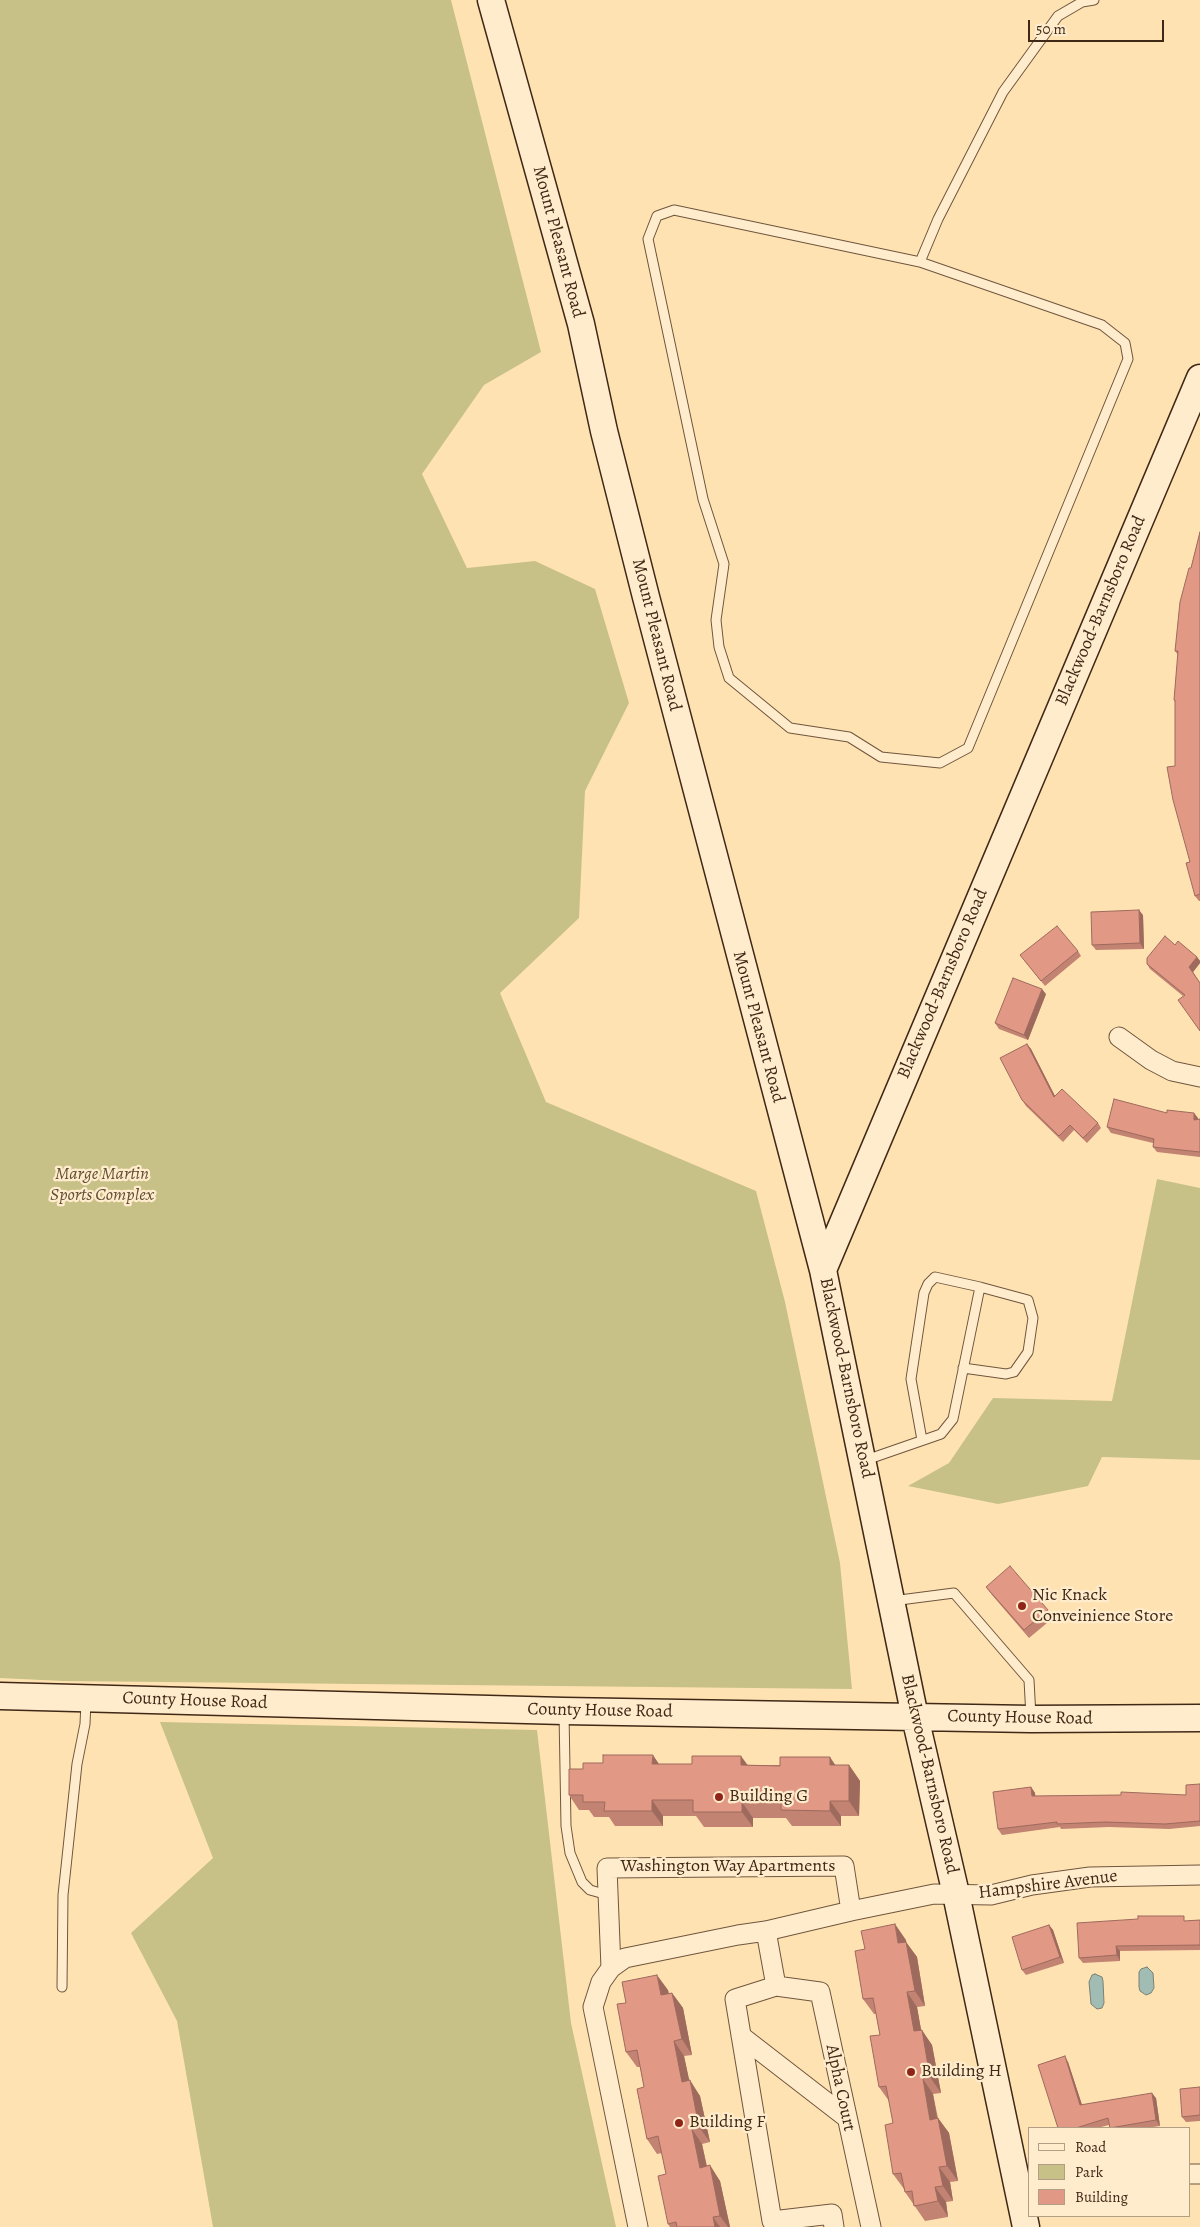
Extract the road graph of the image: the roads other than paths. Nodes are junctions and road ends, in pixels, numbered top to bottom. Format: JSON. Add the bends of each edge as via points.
{"nodes":[{"id":1,"x":491,"y":0,"type":"edge"},
{"id":2,"x":1094,"y":0,"type":"edge"},
{"id":3,"x":920,"y":262,"type":"junction"},
{"id":4,"x":1200,"y":378,"type":"edge"},
{"id":5,"x":1119,"y":1037,"type":"dead end"},
{"id":6,"x":1200,"y":1077,"type":"edge"},
{"id":7,"x":823,"y":1270,"type":"junction"},
{"id":8,"x":980,"y":1287,"type":"junction"},
{"id":9,"x":963,"y":1368,"type":"junction"},
{"id":10,"x":922,"y":1440,"type":"junction"},
{"id":11,"x":863,"y":1460,"type":"junction"},
{"id":12,"x":892,"y":1602,"type":"junction"},
{"id":13,"x":0,"y":1696,"type":"edge"},
{"id":14,"x":86,"y":1698,"type":"junction"},
{"id":15,"x":564,"y":1711,"type":"junction"},
{"id":16,"x":915,"y":1717,"type":"junction"},
{"id":17,"x":1200,"y":1718,"type":"edge"},
{"id":18,"x":1031,"y":1719,"type":"junction"},
{"id":19,"x":1200,"y":1875,"type":"edge"},
{"id":20,"x":956,"y":1894,"type":"junction"},
{"id":21,"x":608,"y":1895,"type":"junction"},
{"id":22,"x":851,"y":1911,"type":"junction"},
{"id":23,"x":766,"y":1931,"type":"junction"},
{"id":24,"x":611,"y":1968,"type":"junction"},
{"id":25,"x":776,"y":1986,"type":"junction"},
{"id":26,"x":62,"y":1987,"type":"dead end"},
{"id":27,"x":741,"y":2036,"type":"junction"},
{"id":28,"x":847,"y":2118,"type":"junction"},
{"id":29,"x":1025,"y":2210,"type":"edge"},
{"id":30,"x":638,"y":2227,"type":"edge"},
{"id":31,"x":834,"y":2227,"type":"edge"},
{"id":32,"x":871,"y":2227,"type":"edge"}],
"edges":[{"from":1,"to":7,"type":"main road","name":"Mount Pleasant Road","via":[[581,324],[646,597]]},
{"from":2,"to":3,"type":"lane","via":[[1082,2],[1058,16],[1003,92],[938,219]]},
{"from":3,"to":3,"type":"lane","via":[[674,210],[657,216],[648,239],[703,499],[724,564],[716,620],[719,647],[729,678],[790,728],[849,737],[881,757],[940,763],[968,748],[1128,360],[1124,343],[1102,324]]},
{"from":4,"to":7,"type":"main road","name":"Blackwood-Barnsboro Road"},
{"from":5,"to":6,"type":"street","via":[[1172,1071]]},
{"from":7,"to":11,"type":"main road","name":"Blackwood-Barnsboro Road"},
{"from":8,"to":9,"type":"lane"},
{"from":8,"to":9,"type":"lane","via":[[1028,1300],[1033,1318],[1028,1352],[1014,1372],[1006,1374]]},
{"from":8,"to":10,"type":"lane","via":[[936,1277],[924,1293],[911,1379]]},
{"from":9,"to":10,"type":"lane","via":[[953,1419],[941,1434]]},
{"from":10,"to":11,"type":"lane"},
{"from":11,"to":12,"type":"main road","name":"Blackwood-Barnsboro Road"},
{"from":12,"to":16,"type":"main road","name":"Blackwood-Barnsboro Road"},
{"from":12,"to":18,"type":"lane","via":[[954,1592],[1030,1680]]},
{"from":13,"to":14,"type":"main road","name":"County House Road"},
{"from":14,"to":15,"type":"main road","name":"County House Road"},
{"from":14,"to":26,"type":"lane","via":[[62,1895]]},
{"from":15,"to":16,"type":"main road","name":"County House Road"},
{"from":15,"to":21,"type":"lane","via":[[566,1826],[570,1853],[582,1882],[590,1890]]},
{"from":16,"to":18,"type":"main road","name":"County House Road"},
{"from":16,"to":20,"type":"main road","name":"Blackwood-Barnsboro Road"},
{"from":17,"to":18,"type":"main road","name":"County House Road"},
{"from":19,"to":20,"type":"street","name":"Hampshire Avenue","via":[[1090,1877],[1032,1885],[991,1895]]},
{"from":20,"to":22,"type":"street","via":[[934,1894]]},
{"from":20,"to":29,"type":"main road","name":"Blackwood-Barnsboro Road"},
{"from":21,"to":22,"type":"street","name":"Washington Way Apartments","via":[[607,1868],[844,1866]]},
{"from":21,"to":24,"type":"street","name":"Washington Way Apartments"},
{"from":22,"to":23,"type":"street"},
{"from":23,"to":24,"type":"street","via":[[625,1958]]},
{"from":23,"to":25,"type":"street"},
{"from":24,"to":30,"type":"street","via":[[601,1982],[593,2008]]},
{"from":25,"to":27,"type":"street","via":[[735,1999]]},
{"from":25,"to":28,"type":"street","name":"Alpha Court","via":[[820,1992]]},
{"from":27,"to":28,"type":"street"},
{"from":27,"to":31,"type":"street","via":[[772,2221],[832,2214]]},
{"from":28,"to":32,"type":"street","name":"Alpha Court"}]}
